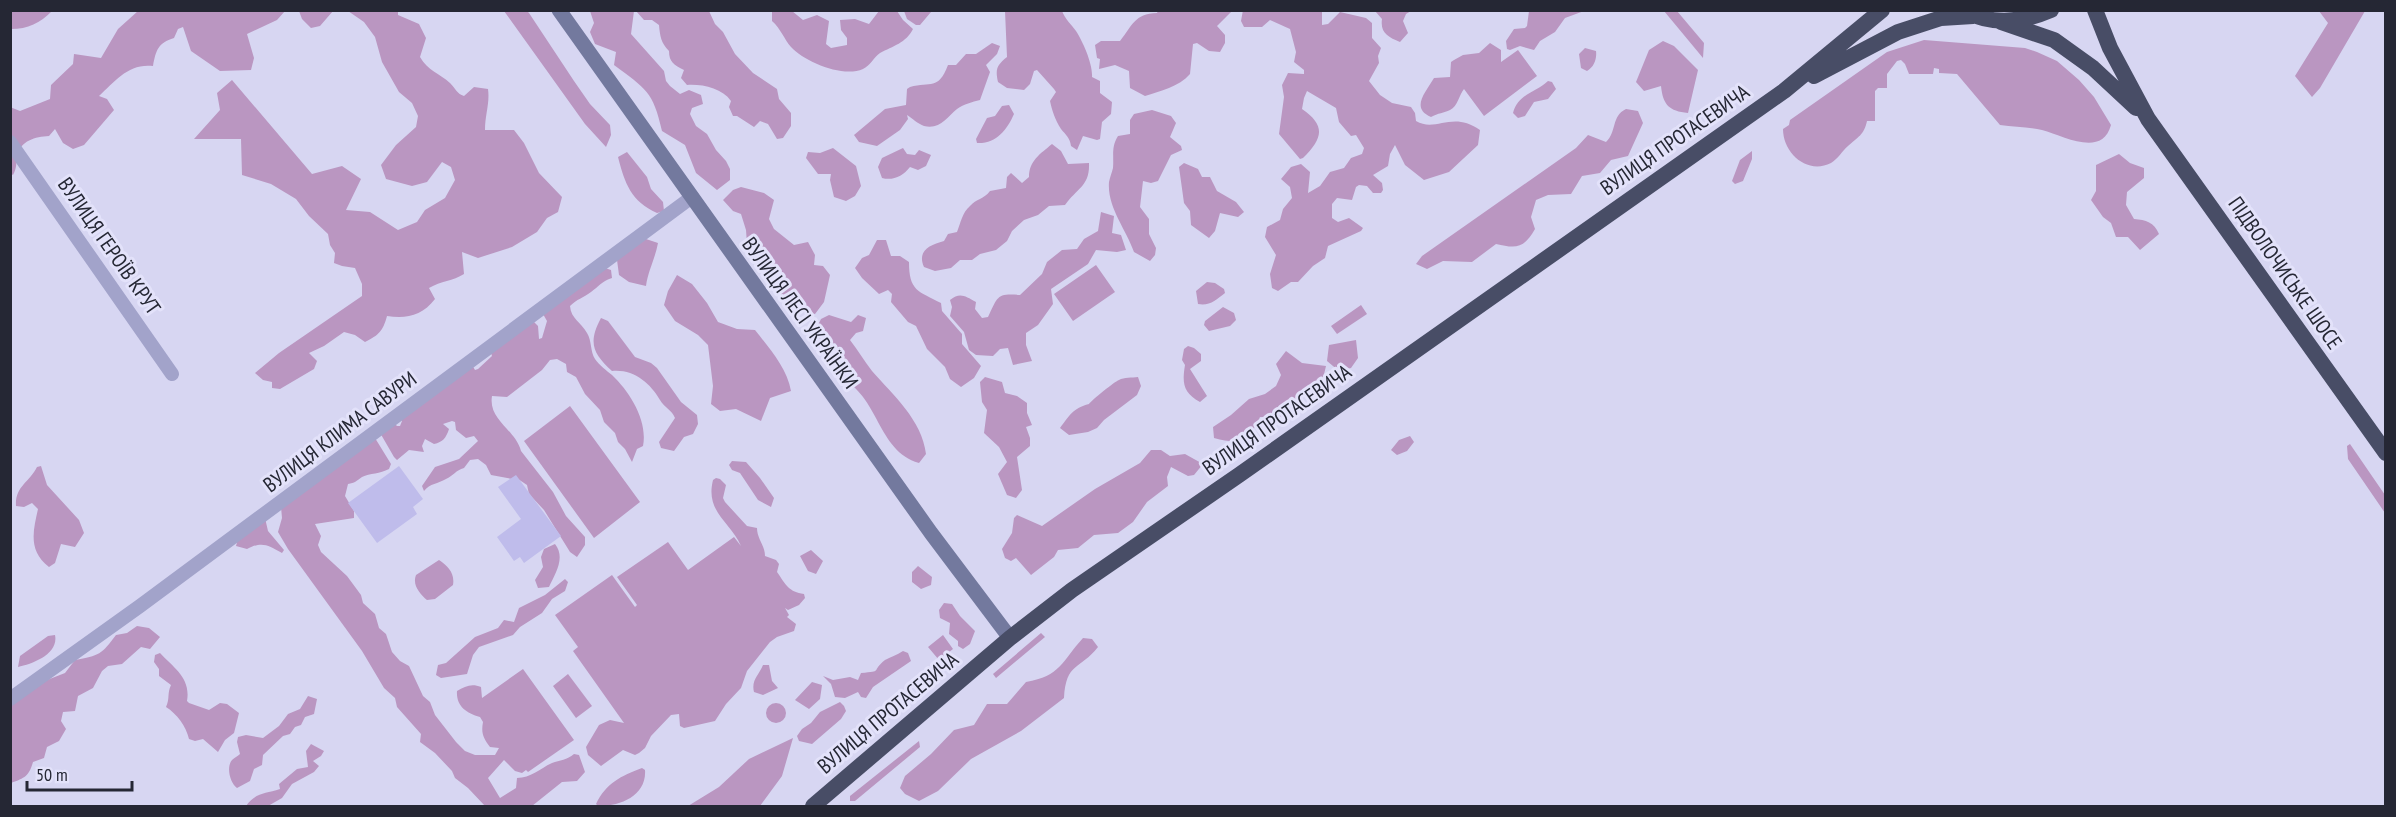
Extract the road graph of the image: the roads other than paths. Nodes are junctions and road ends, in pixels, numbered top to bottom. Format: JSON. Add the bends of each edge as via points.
{"nodes":[{"id":1,"x":558,"y":10,"type":"edge"},
{"id":2,"x":1882,"y":10,"type":"edge"},
{"id":3,"x":2051,"y":10,"type":"edge"},
{"id":4,"x":2095,"y":10,"type":"edge"},
{"id":5,"x":1969,"y":13,"type":"edge"},
{"id":6,"x":2001,"y":21,"type":"junction"},
{"id":7,"x":1784,"y":92,"type":"junction"},
{"id":8,"x":2148,"y":119,"type":"junction"},
{"id":9,"x":10,"y":142,"type":"edge"},
{"id":10,"x":692,"y":197,"type":"junction"},
{"id":11,"x":172,"y":374,"type":"dead end"},
{"id":12,"x":2385,"y":453,"type":"edge"},
{"id":13,"x":1010,"y":638,"type":"junction"},
{"id":14,"x":10,"y":699,"type":"edge"},
{"id":15,"x":813,"y":807,"type":"edge"}],
"edges":[{"from":1,"to":10,"type":"main road","name":"ВУЛИЦЯ ЛЕСІ УКРАЇНКИ"},
{"from":2,"to":7,"type":"highway","name":"ВУЛИЦЯ ПРОТАСЕВИЧА"},
{"from":3,"to":6,"type":"highway","via":[[2030,19]]},
{"from":4,"to":8,"type":"highway","name":"ПІДВОЛОЧИСЬКЕ ШОСЕ","via":[[2110,48]]},
{"from":5,"to":6,"type":"highway","name":"ВУЛИЦЯ ПРОТАСЕВИЧА"},
{"from":5,"to":7,"type":"highway","name":"ВУЛИЦЯ ПРОТАСЕВИЧА","via":[[1898,32]]},
{"from":6,"to":8,"type":"highway","name":"ПІДВОЛОЧИСЬКЕ ШОСЕ","via":[[2054,40],[2093,68]]},
{"from":7,"to":13,"type":"highway","name":"ВУЛИЦЯ ПРОТАСЕВИЧА","via":[[1072,590]]},
{"from":8,"to":12,"type":"highway","name":"ПІДВОЛОЧИСЬКЕ ШОСЕ"},
{"from":9,"to":11,"type":"street","name":"ВУЛИЦЯ ГЕРОЇВ КРУТ"},
{"from":10,"to":13,"type":"main road","name":"ВУЛИЦЯ ЛЕСІ УКРАЇНКИ"},
{"from":10,"to":14,"type":"street","name":"ВУЛИЦЯ КЛИМА САВУРИ"},
{"from":13,"to":15,"type":"highway","name":"ВУЛИЦЯ ПРОТАСЕВИЧА"}]}
